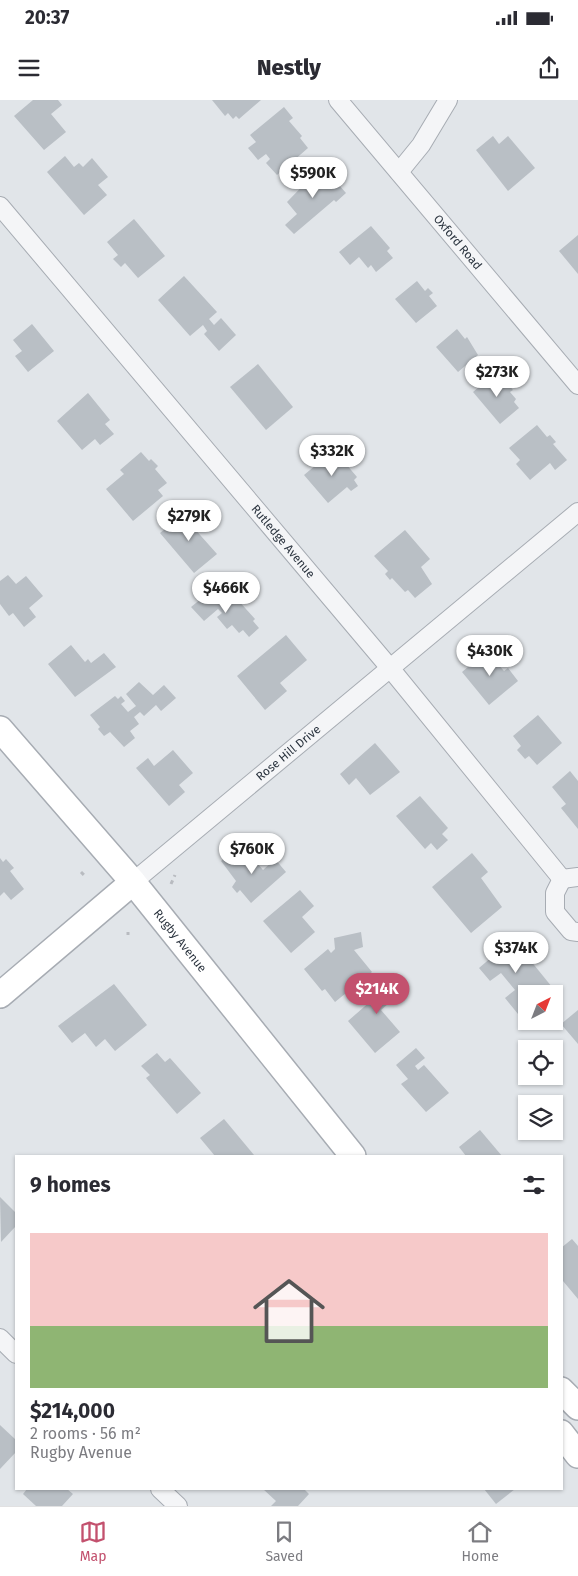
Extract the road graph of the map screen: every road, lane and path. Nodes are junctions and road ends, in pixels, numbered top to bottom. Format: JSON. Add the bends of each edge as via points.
{"nodes":[{"id":1,"x":338,"y":100,"type":"edge"},
{"id":2,"x":448,"y":100,"type":"edge"},
{"id":3,"x":399,"y":172,"type":"junction"},
{"id":4,"x":0,"y":206,"type":"edge"},
{"id":5,"x":578,"y":385,"type":"edge"},
{"id":6,"x":578,"y":512,"type":"edge"},
{"id":7,"x":390,"y":668,"type":"junction"},
{"id":8,"x":0,"y":729,"type":"edge"},
{"id":9,"x":81,"y":872,"type":"dead end"},
{"id":10,"x":175,"y":875,"type":"dead end"},
{"id":11,"x":85,"y":876,"type":"dead end"},
{"id":12,"x":570,"y":878,"type":"edge"},
{"id":13,"x":133,"y":882,"type":"junction"},
{"id":14,"x":171,"y":884,"type":"dead end"},
{"id":15,"x":578,"y":932,"type":"edge"},
{"id":16,"x":0,"y":995,"type":"edge"},
{"id":17,"x":352,"y":1155,"type":"edge"},
{"id":18,"x":0,"y":1338,"type":"edge"},
{"id":19,"x":15,"y":1353,"type":"edge"},
{"id":20,"x":563,"y":1392,"type":"edge"},
{"id":21,"x":578,"y":1407,"type":"edge"},
{"id":22,"x":563,"y":1436,"type":"edge"},
{"id":23,"x":578,"y":1455,"type":"edge"},
{"id":24,"x":161,"y":1490,"type":"edge"},
{"id":25,"x":178,"y":1506,"type":"edge"}],
"edges":[{"from":1,"to":3,"type":"street","name":"Oxford Road"},
{"from":2,"to":3,"type":"street","via":[[421,145]]},
{"from":3,"to":5,"type":"street","name":"Oxford Road"},
{"from":4,"to":7,"type":"street","name":"Rutledge Avenue"},
{"from":6,"to":7,"type":"street","name":"Rose Hill Drive"},
{"from":7,"to":12,"type":"street","name":"Rutledge Avenue"},
{"from":7,"to":13,"type":"street","name":"Rose Hill Drive"},
{"from":8,"to":13,"type":"street","name":"Rugby Avenue"},
{"from":9,"to":11,"type":"path"},
{"from":10,"to":14,"type":"path"},
{"from":12,"to":15,"type":"street","name":"Rutledge Avenue","via":[[555,893],[555,912],[571,931]]},
{"from":13,"to":16,"type":"street","name":"Rose Hill Drive"},
{"from":13,"to":17,"type":"street","name":"Rugby Avenue"},
{"from":18,"to":19,"type":"street"},
{"from":20,"to":21,"type":"street"},
{"from":22,"to":23,"type":"street"},
{"from":24,"to":25,"type":"street"}]}
